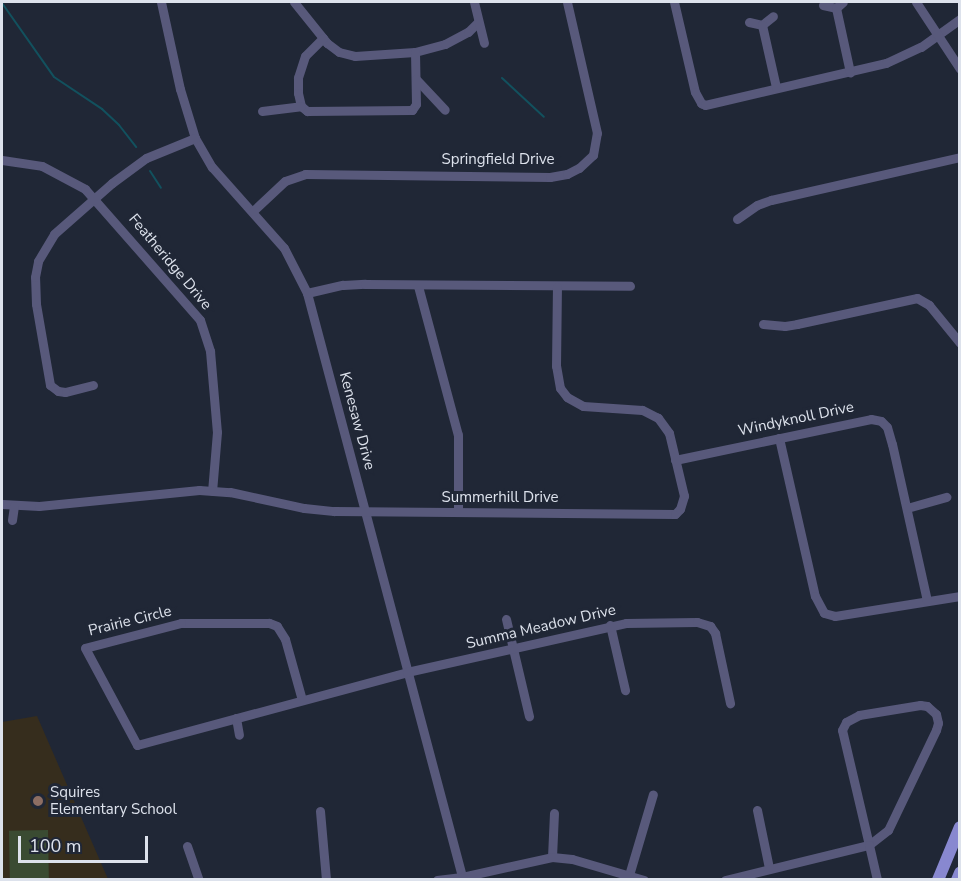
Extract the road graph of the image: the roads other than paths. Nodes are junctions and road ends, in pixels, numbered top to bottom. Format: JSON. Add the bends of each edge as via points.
{"nodes":[{"id":1,"x":161,"y":2,"type":"edge"},
{"id":2,"x":294,"y":2,"type":"edge"},
{"id":3,"x":474,"y":2,"type":"edge"},
{"id":4,"x":567,"y":2,"type":"edge"},
{"id":5,"x":674,"y":2,"type":"edge"},
{"id":6,"x":916,"y":2,"type":"edge"},
{"id":7,"x":823,"y":5,"type":"dead end"},
{"id":8,"x":839,"y":5,"type":"edge"},
{"id":9,"x":772,"y":16,"type":"dead end"},
{"id":10,"x":960,"y":19,"type":"edge"},
{"id":11,"x":478,"y":22,"type":"junction"},
{"id":12,"x":749,"y":22,"type":"dead end"},
{"id":13,"x":762,"y":25,"type":"junction"},
{"id":14,"x":937,"y":37,"type":"junction"},
{"id":15,"x":322,"y":38,"type":"junction"},
{"id":16,"x":484,"y":43,"type":"dead end"},
{"id":17,"x":415,"y":52,"type":"junction"},
{"id":18,"x":960,"y":69,"type":"edge"},
{"id":19,"x":850,"y":72,"type":"junction"},
{"id":20,"x":416,"y":79,"type":"junction"},
{"id":21,"x":776,"y":87,"type":"junction"},
{"id":22,"x":301,"y":106,"type":"junction"},
{"id":23,"x":446,"y":110,"type":"dead end"},
{"id":24,"x":262,"y":111,"type":"dead end"},
{"id":25,"x":195,"y":138,"type":"junction"},
{"id":26,"x":960,"y":157,"type":"edge"},
{"id":27,"x":2,"y":160,"type":"edge"},
{"id":28,"x":95,"y":198,"type":"junction"},
{"id":29,"x":253,"y":211,"type":"junction"},
{"id":30,"x":737,"y":219,"type":"dead end"},
{"id":31,"x":418,"y":286,"type":"junction"},
{"id":32,"x":630,"y":286,"type":"dead end"},
{"id":33,"x":557,"y":287,"type":"junction"},
{"id":34,"x":307,"y":293,"type":"junction"},
{"id":35,"x":763,"y":324,"type":"dead end"},
{"id":36,"x":960,"y":343,"type":"edge"},
{"id":37,"x":93,"y":385,"type":"dead end"},
{"id":38,"x":779,"y":438,"type":"junction"},
{"id":39,"x":675,"y":460,"type":"junction"},
{"id":40,"x":212,"y":491,"type":"junction"},
{"id":41,"x":946,"y":497,"type":"dead end"},
{"id":42,"x":2,"y":504,"type":"edge"},
{"id":43,"x":14,"y":506,"type":"junction"},
{"id":44,"x":907,"y":508,"type":"junction"},
{"id":45,"x":364,"y":512,"type":"junction"},
{"id":46,"x":458,"y":512,"type":"junction"},
{"id":47,"x":12,"y":520,"type":"dead end"},
{"id":48,"x":960,"y":596,"type":"edge"},
{"id":49,"x":927,"y":600,"type":"junction"},
{"id":50,"x":506,"y":619,"type":"dead end"},
{"id":51,"x":610,"y":625,"type":"junction"},
{"id":52,"x":513,"y":648,"type":"junction"},
{"id":53,"x":408,"y":672,"type":"junction"},
{"id":54,"x":626,"y":690,"type":"dead end"},
{"id":55,"x":302,"y":700,"type":"junction"},
{"id":56,"x":730,"y":703,"type":"dead end"},
{"id":57,"x":529,"y":716,"type":"dead end"},
{"id":58,"x":236,"y":718,"type":"junction"},
{"id":59,"x":239,"y":735,"type":"dead end"},
{"id":60,"x":653,"y":794,"type":"dead end"},
{"id":61,"x":756,"y":810,"type":"dead end"},
{"id":62,"x":320,"y":811,"type":"dead end"},
{"id":63,"x":554,"y":813,"type":"dead end"},
{"id":64,"x":960,"y":828,"type":"edge"},
{"id":65,"x":869,"y":844,"type":"junction"},
{"id":66,"x":187,"y":846,"type":"dead end"},
{"id":67,"x":552,"y":857,"type":"junction"},
{"id":68,"x":770,"y":868,"type":"junction"},
{"id":69,"x":960,"y":873,"type":"edge"},
{"id":70,"x":629,"y":875,"type":"junction"},
{"id":71,"x":462,"y":878,"type":"edge"},
{"id":72,"x":199,"y":879,"type":"edge"},
{"id":73,"x":326,"y":879,"type":"edge"},
{"id":74,"x":437,"y":879,"type":"edge"},
{"id":75,"x":644,"y":879,"type":"edge"},
{"id":76,"x":725,"y":879,"type":"edge"},
{"id":77,"x":877,"y":879,"type":"edge"},
{"id":78,"x":939,"y":879,"type":"edge"},
{"id":79,"x":957,"y":879,"type":"edge"}],
"edges":[{"from":1,"to":25,"type":"street","name":"Kenesaw Drive"},
{"from":2,"to":15,"type":"street"},
{"from":3,"to":11,"type":"street"},
{"from":4,"to":29,"type":"street","name":"Springfield Drive","via":[[597,133],[593,154],[579,168],[550,177],[305,174],[285,182]]},
{"from":5,"to":21,"type":"street","via":[[701,103],[710,105]]},
{"from":6,"to":14,"type":"street"},
{"from":7,"to":8,"type":"street"},
{"from":8,"to":19,"type":"street"},
{"from":9,"to":13,"type":"street"},
{"from":10,"to":14,"type":"street"},
{"from":11,"to":16,"type":"street"},
{"from":11,"to":17,"type":"street","via":[[460,36]]},
{"from":12,"to":13,"type":"street"},
{"from":13,"to":21,"type":"street"},
{"from":14,"to":18,"type":"street"},
{"from":14,"to":19,"type":"street","via":[[897,59]]},
{"from":15,"to":17,"type":"street","via":[[339,52],[356,57]]},
{"from":15,"to":22,"type":"street","via":[[306,56],[298,78]]},
{"from":17,"to":20,"type":"street"},
{"from":19,"to":21,"type":"street"},
{"from":20,"to":22,"type":"street","via":[[416,104],[412,110],[307,111]]},
{"from":20,"to":23,"type":"street"},
{"from":22,"to":24,"type":"street"},
{"from":25,"to":28,"type":"street","via":[[146,158]]},
{"from":25,"to":29,"type":"street","name":"Kenesaw Drive","via":[[212,167]]},
{"from":26,"to":30,"type":"street","via":[[771,200]]},
{"from":27,"to":28,"type":"street","name":"Featheridge Drive","via":[[42,166],[74,181]]},
{"from":28,"to":37,"type":"street","via":[[44,248],[38,261],[35,290],[50,385],[58,392]]},
{"from":28,"to":40,"type":"street","name":"Featheridge Drive","via":[[185,300],[203,326],[210,351],[217,432]]},
{"from":29,"to":34,"type":"street","name":"Kenesaw Drive","via":[[284,248]]},
{"from":31,"to":33,"type":"street"},
{"from":31,"to":34,"type":"street","via":[[343,285]]},
{"from":31,"to":46,"type":"street","via":[[458,435]]},
{"from":32,"to":33,"type":"street"},
{"from":33,"to":39,"type":"street","name":"Summerhill Drive","via":[[557,374],[563,393],[584,406],[627,407],[653,414],[669,434]]},
{"from":34,"to":45,"type":"street","name":"Kenesaw Drive"},
{"from":35,"to":36,"type":"street","via":[[791,326],[917,298],[929,305]]},
{"from":38,"to":39,"type":"street","name":"Windyknoll Drive"},
{"from":38,"to":44,"type":"street","name":"Windyknoll Drive","via":[[871,419],[881,421],[887,427]]},
{"from":38,"to":49,"type":"street","via":[[815,596],[822,611],[835,616]]},
{"from":39,"to":46,"type":"street","name":"Summerhill Drive","via":[[684,496],[680,509],[672,515]]},
{"from":40,"to":43,"type":"street","name":"Summerhill Drive"},
{"from":40,"to":45,"type":"street","name":"Summerhill Drive","via":[[319,511]]},
{"from":41,"to":44,"type":"street"},
{"from":42,"to":43,"type":"street","name":"Summerhill Drive"},
{"from":43,"to":47,"type":"street"},
{"from":44,"to":49,"type":"street","name":"Windyknoll Drive"},
{"from":45,"to":46,"type":"street","name":"Summerhill Drive"},
{"from":45,"to":53,"type":"street","name":"Kenesaw Drive"},
{"from":48,"to":49,"type":"street"},
{"from":50,"to":52,"type":"street"},
{"from":51,"to":52,"type":"street","name":"Summa Meadow Drive"},
{"from":51,"to":54,"type":"street"},
{"from":51,"to":56,"type":"street","name":"Summa Meadow Drive","via":[[697,622],[710,626]]},
{"from":52,"to":53,"type":"street","name":"Summa Meadow Drive"},
{"from":52,"to":57,"type":"street"},
{"from":53,"to":55,"type":"street","name":"Prairie Circle"},
{"from":53,"to":71,"type":"street","name":"Kenesaw Drive"},
{"from":55,"to":58,"type":"street","name":"Prairie Circle"},
{"from":55,"to":58,"type":"street","name":"Prairie Circle","via":[[285,639],[277,626],[269,623],[181,623],[85,648],[137,745]]},
{"from":58,"to":59,"type":"street"},
{"from":60,"to":70,"type":"street"},
{"from":61,"to":68,"type":"street"},
{"from":62,"to":73,"type":"street"},
{"from":63,"to":67,"type":"street"},
{"from":64,"to":78,"type":"main road"},
{"from":65,"to":65,"type":"street","via":[[842,730],[846,722],[859,715],[927,706],[938,718],[936,730],[888,830]]},
{"from":65,"to":68,"type":"street"},
{"from":65,"to":77,"type":"street"},
{"from":66,"to":72,"type":"street"},
{"from":67,"to":70,"type":"street"},
{"from":67,"to":71,"type":"street"},
{"from":68,"to":76,"type":"street"},
{"from":69,"to":79,"type":"main road"},
{"from":70,"to":75,"type":"street"},
{"from":71,"to":74,"type":"street"}]}
